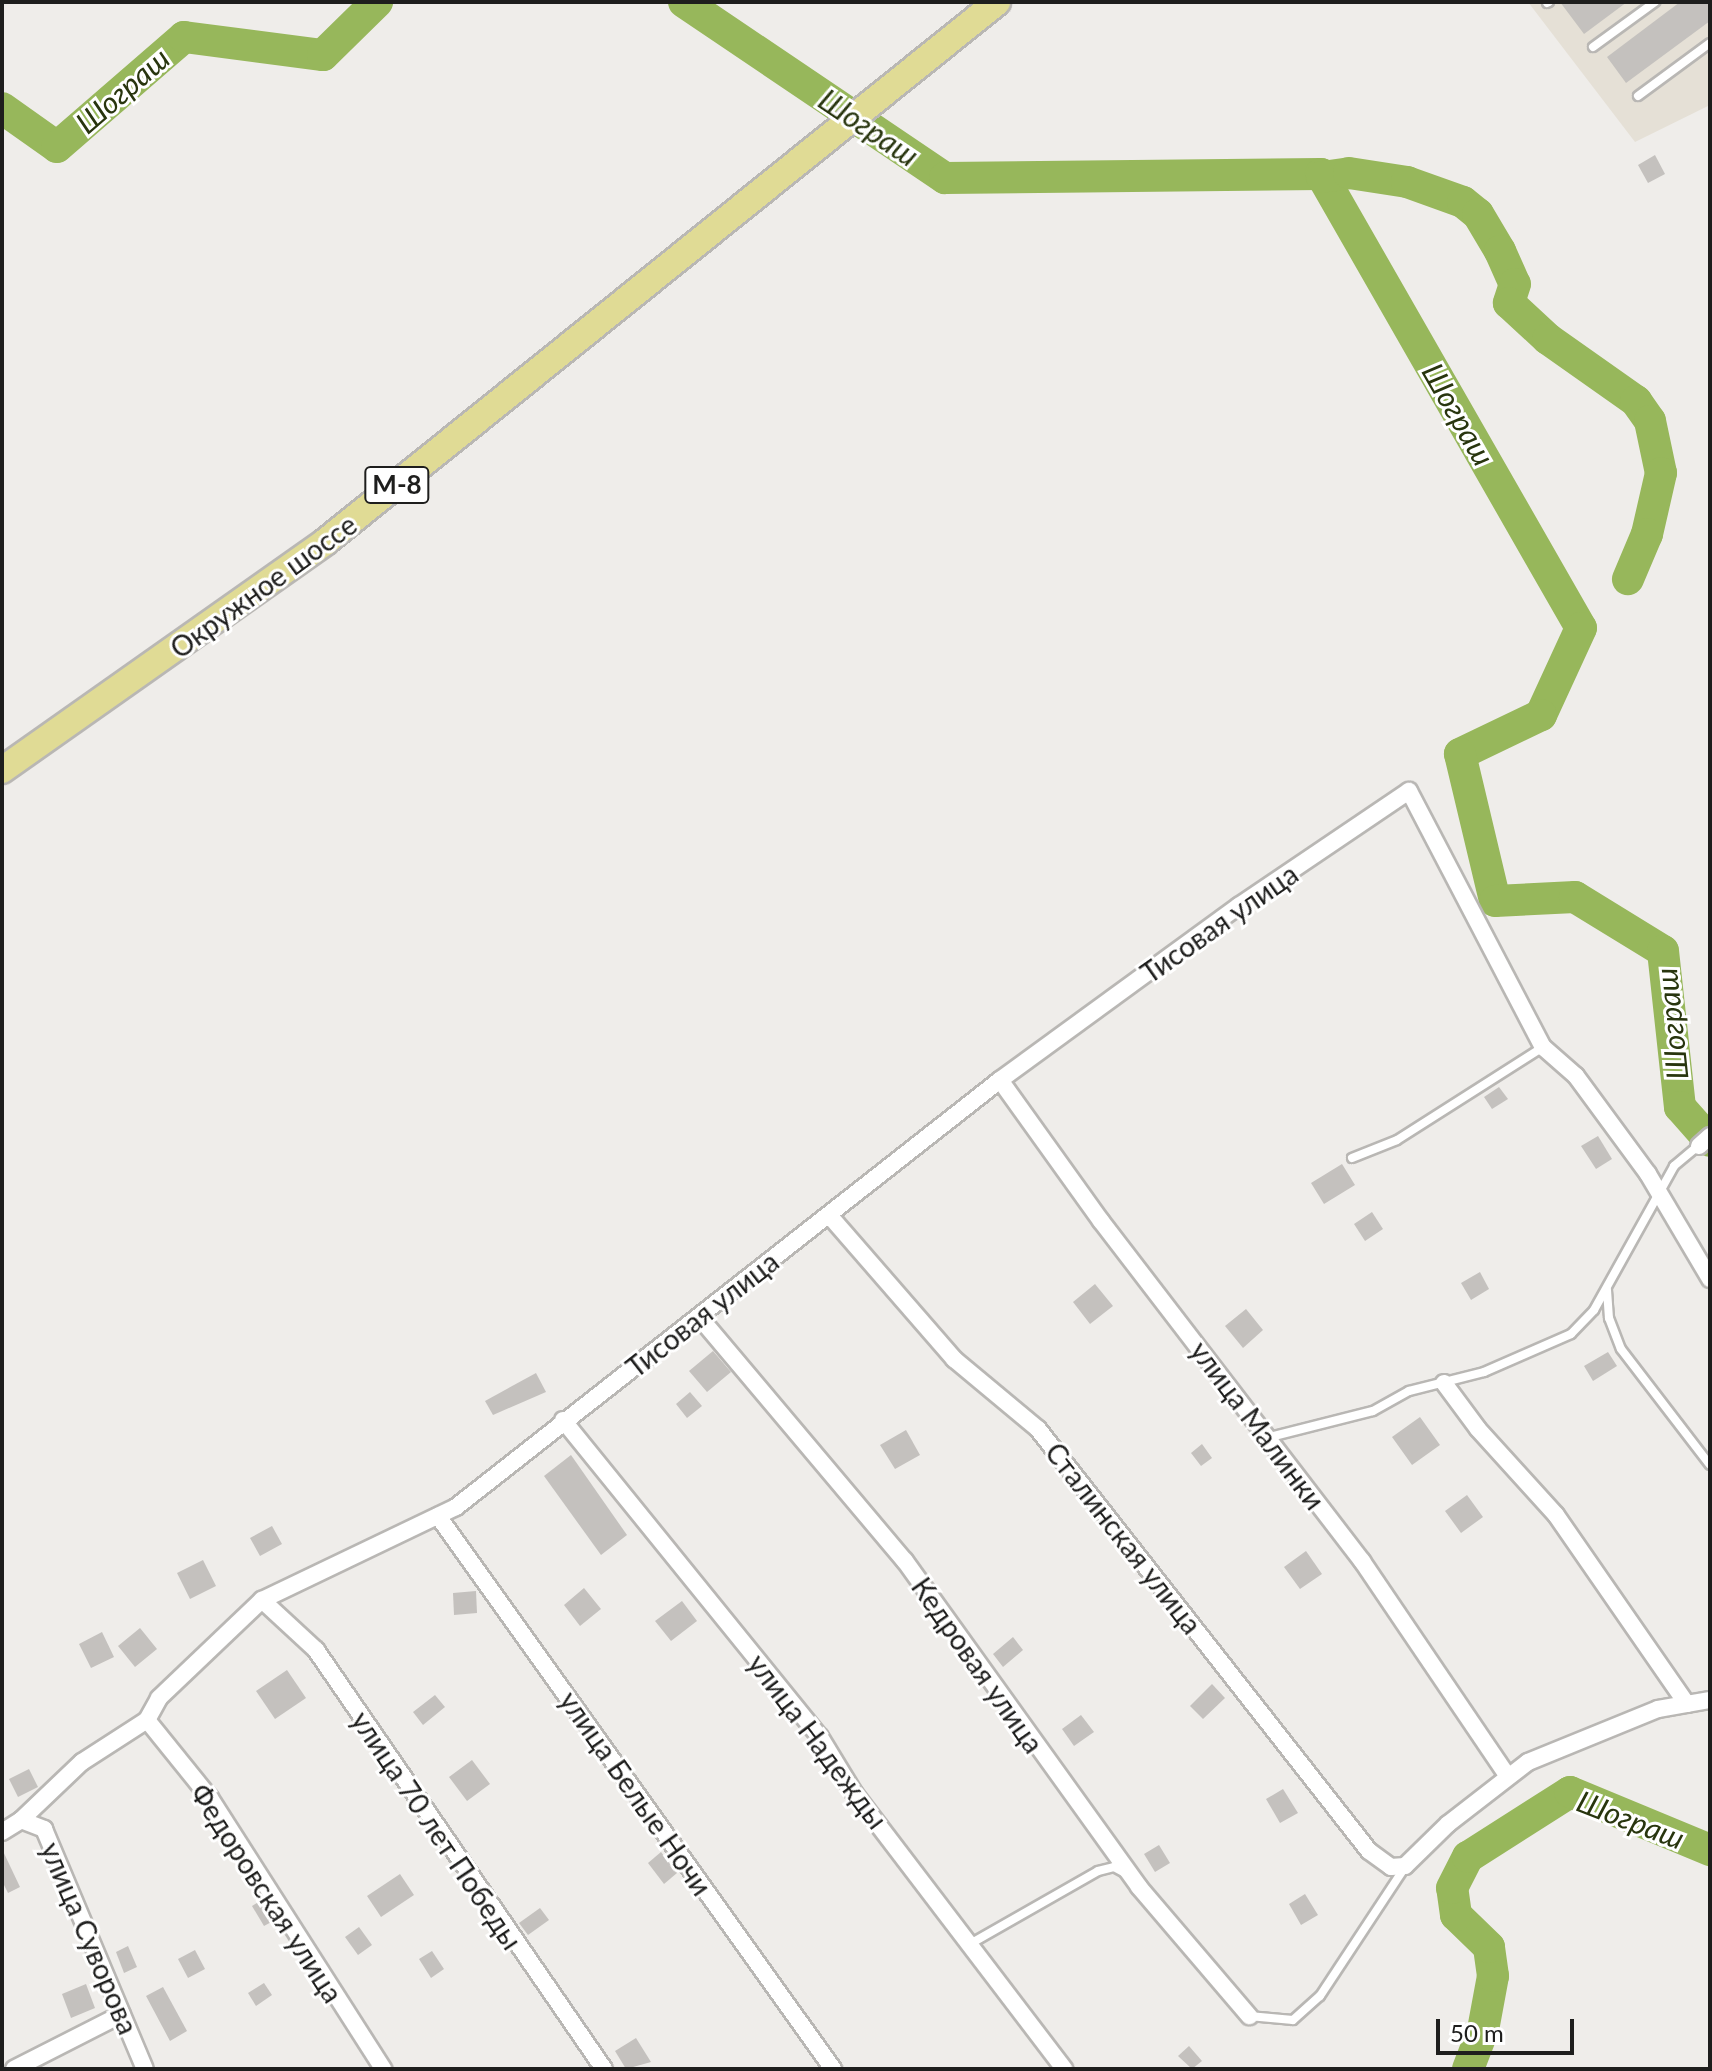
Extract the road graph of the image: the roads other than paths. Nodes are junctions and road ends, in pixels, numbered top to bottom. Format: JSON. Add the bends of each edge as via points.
{"nodes":[{"id":1,"x":997,"y":2,"type":"edge"},
{"id":2,"x":1655,"y":2,"type":"edge"},
{"id":3,"x":1710,"y":43,"type":"edge"},
{"id":4,"x":1593,"y":47,"type":"dead end"},
{"id":5,"x":1638,"y":96,"type":"dead end"},
{"id":6,"x":2,"y":770,"type":"edge"},
{"id":7,"x":1543,"y":1047,"type":"junction"},
{"id":8,"x":1000,"y":1080,"type":"junction"},
{"id":9,"x":1704,"y":1141,"type":"edge"},
{"id":10,"x":1352,"y":1158,"type":"dead end"},
{"id":11,"x":1658,"y":1195,"type":"junction"},
{"id":12,"x":829,"y":1215,"type":"junction"},
{"id":13,"x":1710,"y":1279,"type":"edge"},
{"id":14,"x":1606,"y":1289,"type":"junction"},
{"id":15,"x":701,"y":1319,"type":"junction"},
{"id":16,"x":1444,"y":1383,"type":"junction"},
{"id":17,"x":563,"y":1420,"type":"junction"},
{"id":18,"x":1270,"y":1437,"type":"junction"},
{"id":19,"x":1710,"y":1465,"type":"edge"},
{"id":20,"x":438,"y":1516,"type":"junction"},
{"id":21,"x":262,"y":1600,"type":"junction"},
{"id":22,"x":1710,"y":1700,"type":"edge"},
{"id":23,"x":1687,"y":1704,"type":"junction"},
{"id":24,"x":147,"y":1720,"type":"junction"},
{"id":25,"x":1507,"y":1775,"type":"junction"},
{"id":26,"x":21,"y":1820,"type":"junction"},
{"id":27,"x":2,"y":1832,"type":"edge"},
{"id":28,"x":1405,"y":1866,"type":"junction"},
{"id":29,"x":1131,"y":1876,"type":"junction"},
{"id":30,"x":970,"y":1944,"type":"junction"},
{"id":31,"x":122,"y":2014,"type":"junction"},
{"id":32,"x":1249,"y":2016,"type":"joint"},
{"id":33,"x":14,"y":2069,"type":"edge"},
{"id":34,"x":145,"y":2069,"type":"edge"},
{"id":35,"x":383,"y":2069,"type":"edge"},
{"id":36,"x":604,"y":2069,"type":"edge"},
{"id":37,"x":833,"y":2069,"type":"edge"},
{"id":38,"x":1064,"y":2069,"type":"edge"}],
"edges":[{"from":1,"to":6,"type":"main road","name":"Окружное шоссе","number":"М-8","via":[[325,542]]},
{"from":2,"to":4,"type":"lane"},
{"from":3,"to":5,"type":"lane"},
{"from":7,"to":8,"type":"street","name":"Тисовая улица","via":[[1409,791],[1239,906]]},
{"from":7,"to":10,"type":"lane","via":[[1397,1140]]},
{"from":7,"to":11,"type":"street","via":[[1576,1076]]},
{"from":8,"to":12,"type":"street","name":"Тисовая улица"},
{"from":8,"to":18,"type":"street","name":"улица Малинки","via":[[1101,1221]]},
{"from":9,"to":11,"type":"lane","via":[[1674,1166]]},
{"from":11,"to":13,"type":"street"},
{"from":11,"to":14,"type":"lane"},
{"from":12,"to":15,"type":"street","name":"Тисовая улица"},
{"from":12,"to":28,"type":"street","name":"Сталинская улица","via":[[944,1349],[1038,1429],[1369,1851],[1391,1867]]},
{"from":14,"to":16,"type":"lane","via":[[1571,1334],[1484,1372]]},
{"from":14,"to":19,"type":"lane","via":[[1609,1318],[1621,1349]]},
{"from":15,"to":17,"type":"street","name":"Тисовая улица"},
{"from":15,"to":29,"type":"street","name":"Кедровая улица","via":[[905,1561]]},
{"from":16,"to":18,"type":"lane","via":[[1409,1391],[1373,1411]]},
{"from":16,"to":23,"type":"street","via":[[1556,1515]]},
{"from":17,"to":20,"type":"street","name":"Тисовая улица"},
{"from":17,"to":30,"type":"street","name":"улица Надежды","via":[[820,1737],[854,1793]]},
{"from":18,"to":25,"type":"street","name":"улица Малинки","via":[[1362,1561]]},
{"from":20,"to":21,"type":"street","name":"Тисовая улица"},
{"from":20,"to":37,"type":"street","name":"улица Белые Ночи"},
{"from":21,"to":24,"type":"street","name":"Тисовая улица","via":[[159,1698]]},
{"from":21,"to":36,"type":"street","name":"улица 70 лет Победы","via":[[316,1650]]},
{"from":22,"to":23,"type":"street"},
{"from":23,"to":25,"type":"street","via":[[1658,1709]]},
{"from":24,"to":26,"type":"street","name":"Тисовая улица","via":[[82,1762]]},
{"from":24,"to":35,"type":"street","name":"Федоровская улица","via":[[210,1798]]},
{"from":25,"to":28,"type":"street"},
{"from":26,"to":27,"type":"street","name":"Тисовая улица"},
{"from":26,"to":31,"type":"street","name":"улица Суворова","via":[[44,1829]]},
{"from":28,"to":32,"type":"lane","via":[[1320,1996],[1293,2020]]},
{"from":29,"to":30,"type":"lane","via":[[1114,1867],[1098,1871]]},
{"from":29,"to":32,"type":"street","name":"Кедровая улица"},
{"from":30,"to":38,"type":"street","name":"улица Надежды"},
{"from":31,"to":33,"type":"street"},
{"from":31,"to":34,"type":"street","name":"улица Суворова"}]}
